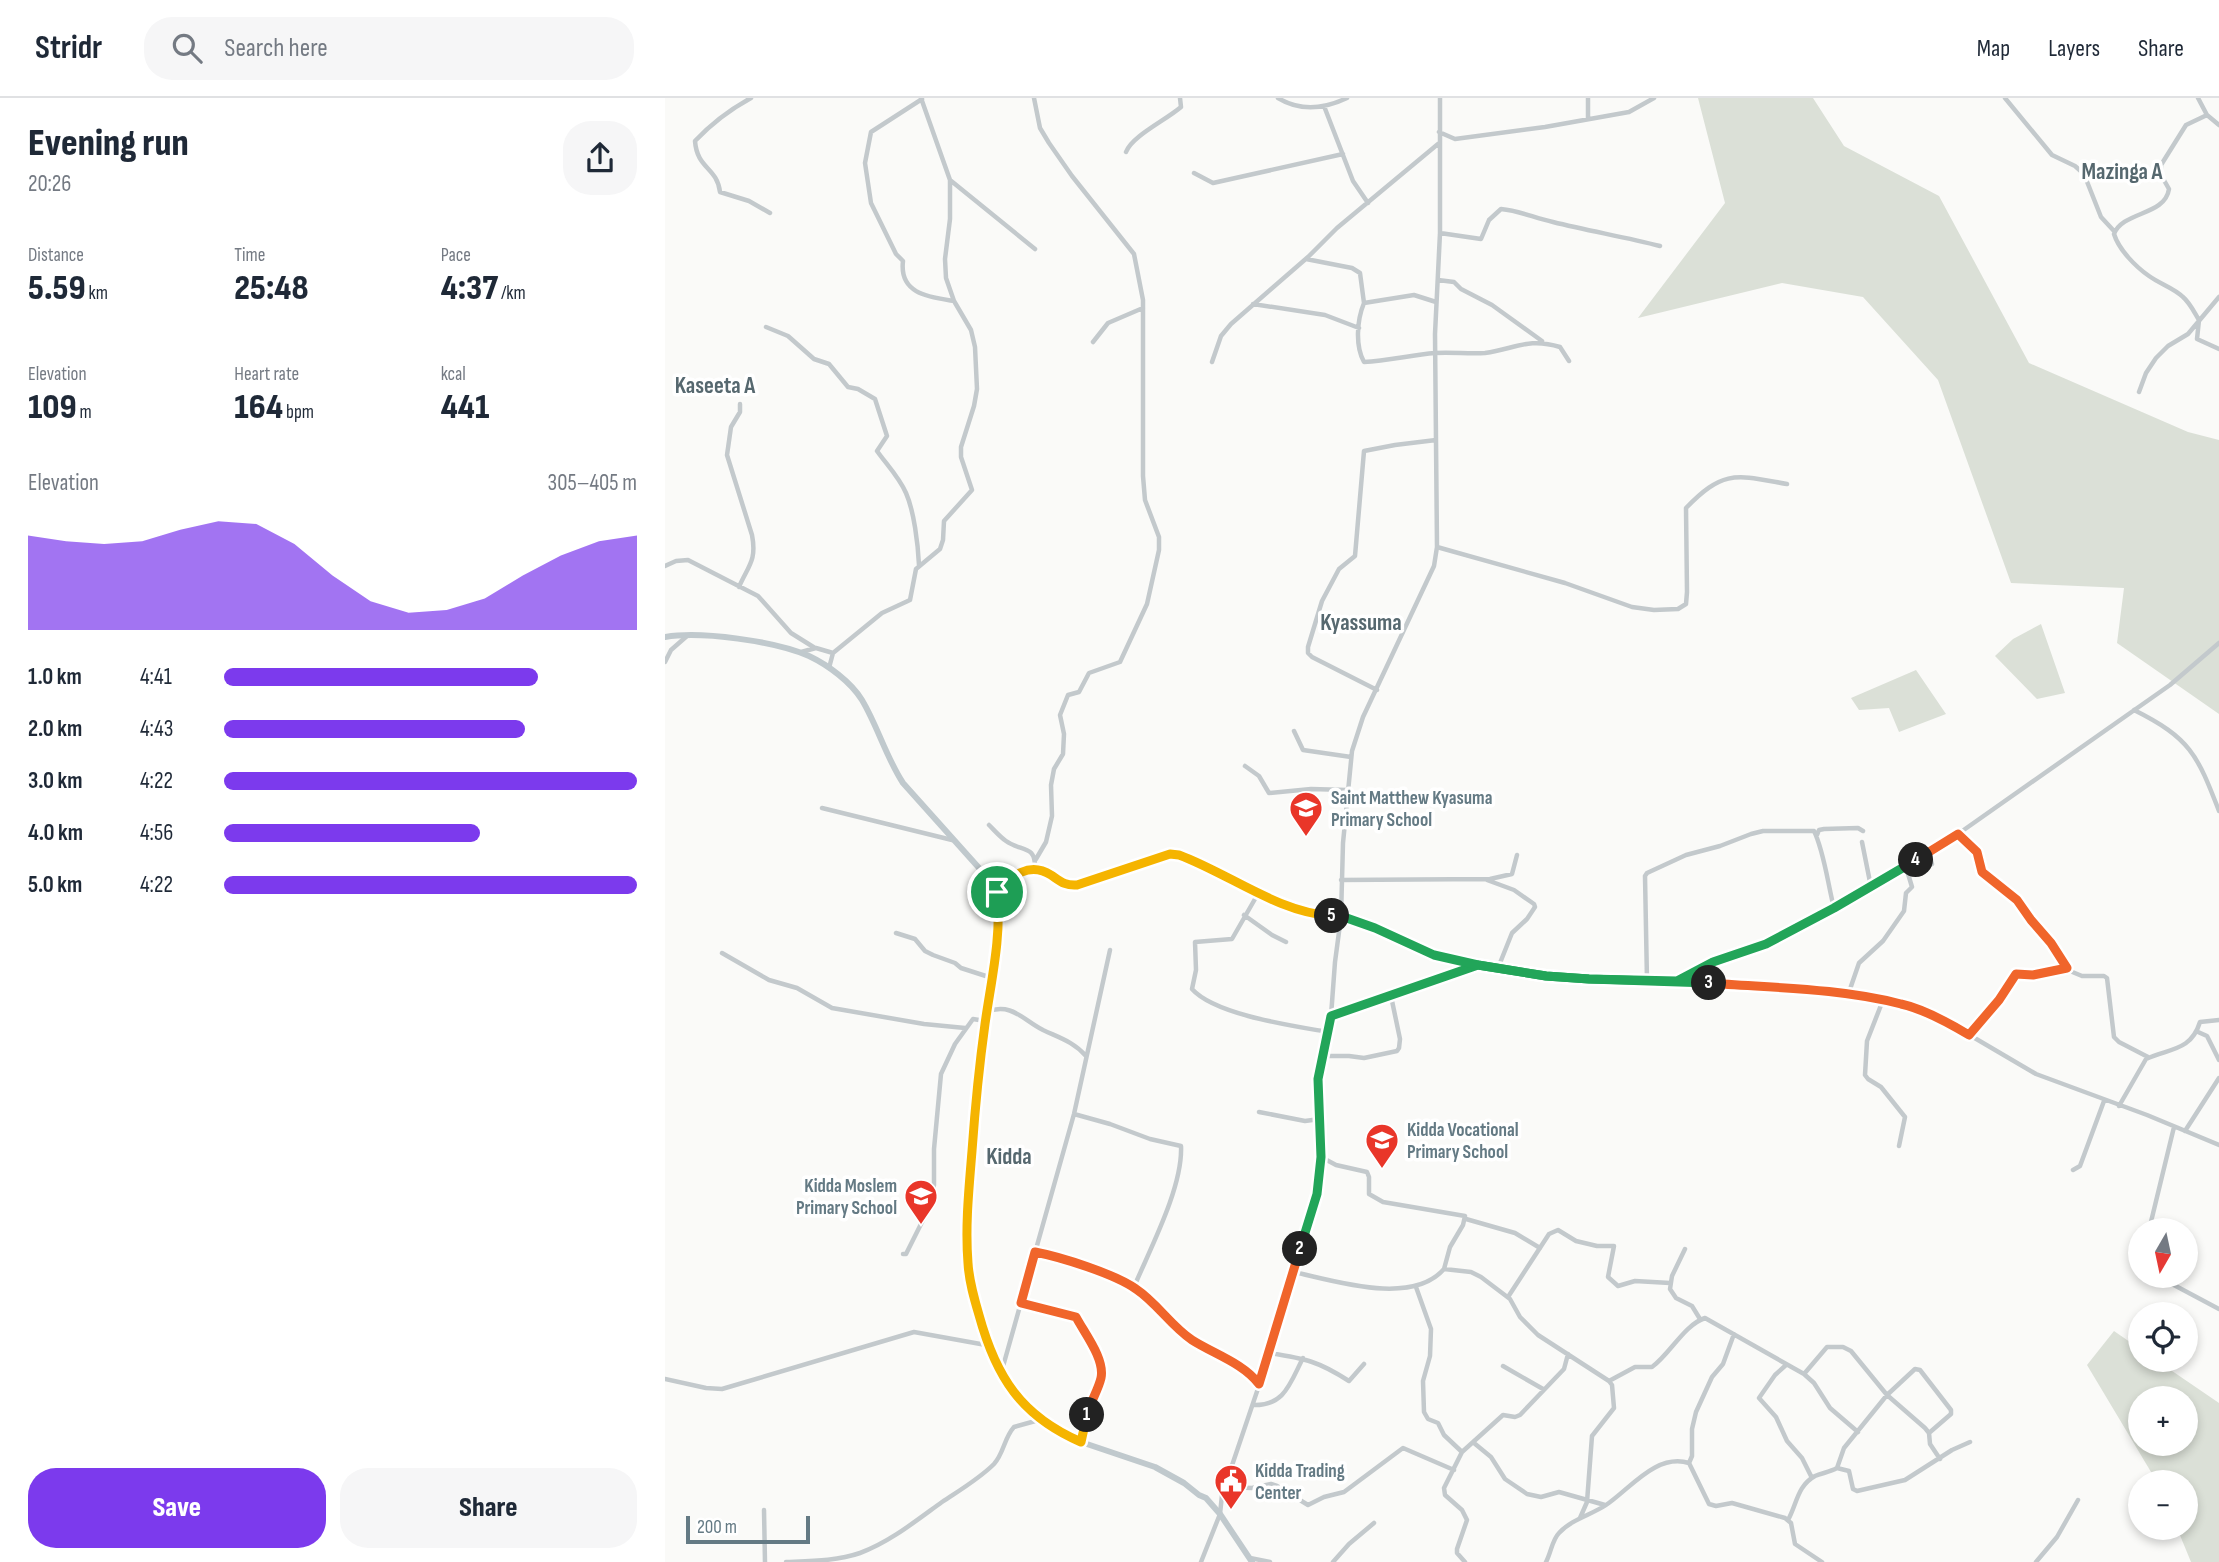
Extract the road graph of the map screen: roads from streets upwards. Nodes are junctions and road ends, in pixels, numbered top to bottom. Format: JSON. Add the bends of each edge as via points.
{"nodes":[{"id":1,"x":751,"y":98,"type":"edge"},
{"id":2,"x":922,"y":98,"type":"edge"},
{"id":3,"x":1034,"y":98,"type":"edge"},
{"id":4,"x":1180,"y":98,"type":"edge"},
{"id":5,"x":1278,"y":98,"type":"edge"},
{"id":6,"x":1347,"y":98,"type":"edge"},
{"id":7,"x":1440,"y":98,"type":"edge"},
{"id":8,"x":1588,"y":98,"type":"edge"},
{"id":9,"x":1654,"y":98,"type":"edge"},
{"id":10,"x":2005,"y":98,"type":"edge"},
{"id":11,"x":2198,"y":98,"type":"edge"},
{"id":12,"x":1324,"y":106,"type":"junction"},
{"id":13,"x":2207,"y":115,"type":"junction"},
{"id":14,"x":1588,"y":118,"type":"junction"},
{"id":15,"x":2219,"y":125,"type":"edge"},
{"id":16,"x":1439,"y":132,"type":"junction"},
{"id":17,"x":1439,"y":144,"type":"junction"},
{"id":18,"x":1126,"y":152,"type":"dead end"},
{"id":19,"x":1343,"y":154,"type":"junction"},
{"id":20,"x":1194,"y":173,"type":"dead end"},
{"id":21,"x":950,"y":180,"type":"junction"},
{"id":22,"x":1368,"y":203,"type":"junction"},
{"id":23,"x":770,"y":213,"type":"dead end"},
{"id":24,"x":2115,"y":232,"type":"junction"},
{"id":25,"x":1440,"y":233,"type":"junction"},
{"id":26,"x":1660,"y":246,"type":"dead end"},
{"id":27,"x":1035,"y":248,"type":"dead end"},
{"id":28,"x":1305,"y":259,"type":"junction"},
{"id":29,"x":1438,"y":280,"type":"junction"},
{"id":30,"x":2219,"y":297,"type":"edge"},
{"id":31,"x":954,"y":301,"type":"junction"},
{"id":32,"x":1436,"y":302,"type":"junction"},
{"id":33,"x":1364,"y":303,"type":"junction"},
{"id":34,"x":1252,"y":304,"type":"junction"},
{"id":35,"x":1143,"y":308,"type":"junction"},
{"id":36,"x":2199,"y":320,"type":"junction"},
{"id":37,"x":766,"y":327,"type":"dead end"},
{"id":38,"x":1360,"y":328,"type":"junction"},
{"id":39,"x":1543,"y":341,"type":"junction"},
{"id":40,"x":1093,"y":342,"type":"dead end"},
{"id":41,"x":2219,"y":349,"type":"edge"},
{"id":42,"x":1435,"y":353,"type":"junction"},
{"id":43,"x":1569,"y":361,"type":"dead end"},
{"id":44,"x":1212,"y":362,"type":"dead end"},
{"id":45,"x":2139,"y":392,"type":"dead end"},
{"id":46,"x":740,"y":404,"type":"dead end"},
{"id":47,"x":1436,"y":440,"type":"junction"},
{"id":48,"x":1787,"y":484,"type":"dead end"},
{"id":49,"x":1437,"y":547,"type":"junction"},
{"id":50,"x":665,"y":566,"type":"edge"},
{"id":51,"x":919,"y":566,"type":"junction"},
{"id":52,"x":739,"y":587,"type":"junction"},
{"id":53,"x":687,"y":635,"type":"junction"},
{"id":54,"x":665,"y":637,"type":"edge"},
{"id":55,"x":2219,"y":643,"type":"edge"},
{"id":56,"x":816,"y":648,"type":"junction"},
{"id":57,"x":800,"y":652,"type":"junction"},
{"id":58,"x":832,"y":653,"type":"junction"},
{"id":59,"x":665,"y":662,"type":"edge"},
{"id":60,"x":829,"y":668,"type":"junction"},
{"id":61,"x":1377,"y":690,"type":"junction"},
{"id":62,"x":2134,"y":710,"type":"junction"},
{"id":63,"x":1294,"y":731,"type":"dead end"},
{"id":64,"x":1350,"y":757,"type":"junction"},
{"id":65,"x":1245,"y":766,"type":"dead end"},
{"id":66,"x":1347,"y":790,"type":"junction"},
{"id":67,"x":822,"y":808,"type":"dead end"},
{"id":68,"x":2219,"y":811,"type":"edge"},
{"id":69,"x":989,"y":825,"type":"dead end"},
{"id":70,"x":1863,"y":831,"type":"dead end"},
{"id":71,"x":1958,"y":834,"type":"junction"},
{"id":72,"x":1817,"y":836,"type":"junction"},
{"id":73,"x":957,"y":841,"type":"junction"},
{"id":74,"x":1862,"y":842,"type":"dead end"},
{"id":75,"x":1517,"y":855,"type":"dead end"},
{"id":76,"x":1922,"y":856,"type":"junction"},
{"id":77,"x":1036,"y":859,"type":"junction"},
{"id":78,"x":1932,"y":864,"type":"dead end"},
{"id":79,"x":1906,"y":867,"type":"junction"},
{"id":80,"x":1035,"y":869,"type":"junction"},
{"id":81,"x":1484,"y":879,"type":"junction"},
{"id":82,"x":1341,"y":880,"type":"junction"},
{"id":83,"x":1871,"y":887,"type":"junction"},
{"id":84,"x":997,"y":892,"type":"junction"},
{"id":85,"x":1259,"y":892,"type":"junction"},
{"id":86,"x":1834,"y":908,"type":"junction"},
{"id":87,"x":1244,"y":915,"type":"junction"},
{"id":88,"x":1341,"y":916,"type":"junction"},
{"id":89,"x":895,"y":933,"type":"dead end"},
{"id":90,"x":1286,"y":942,"type":"dead end"},
{"id":91,"x":1111,"y":950,"type":"dead end"},
{"id":92,"x":722,"y":954,"type":"dead end"},
{"id":93,"x":1478,"y":965,"type":"junction"},
{"id":94,"x":1498,"y":968,"type":"junction"},
{"id":95,"x":2067,"y":968,"type":"junction"},
{"id":96,"x":992,"y":978,"type":"junction"},
{"id":97,"x":1647,"y":981,"type":"junction"},
{"id":98,"x":1677,"y":981,"type":"junction"},
{"id":99,"x":1848,"y":995,"type":"junction"},
{"id":100,"x":1391,"y":996,"type":"junction"},
{"id":101,"x":1883,"y":1000,"type":"junction"},
{"id":102,"x":986,"y":1013,"type":"junction"},
{"id":103,"x":1331,"y":1016,"type":"junction"},
{"id":104,"x":2219,"y":1020,"type":"edge"},
{"id":105,"x":985,"y":1021,"type":"junction"},
{"id":106,"x":965,"y":1028,"type":"junction"},
{"id":107,"x":1328,"y":1032,"type":"junction"},
{"id":108,"x":2198,"y":1032,"type":"junction"},
{"id":109,"x":1969,"y":1035,"type":"junction"},
{"id":110,"x":1323,"y":1056,"type":"junction"},
{"id":111,"x":1087,"y":1057,"type":"junction"},
{"id":112,"x":2148,"y":1057,"type":"junction"},
{"id":113,"x":2219,"y":1060,"type":"edge"},
{"id":114,"x":2219,"y":1078,"type":"edge"},
{"id":115,"x":2104,"y":1101,"type":"junction"},
{"id":116,"x":2119,"y":1106,"type":"junction"},
{"id":117,"x":1259,"y":1112,"type":"dead end"},
{"id":118,"x":1074,"y":1114,"type":"junction"},
{"id":119,"x":1320,"y":1119,"type":"junction"},
{"id":120,"x":2174,"y":1127,"type":"junction"},
{"id":121,"x":2185,"y":1131,"type":"junction"},
{"id":122,"x":1899,"y":1146,"type":"dead end"},
{"id":123,"x":2219,"y":1146,"type":"edge"},
{"id":124,"x":1321,"y":1157,"type":"junction"},
{"id":125,"x":2073,"y":1170,"type":"dead end"},
{"id":126,"x":2152,"y":1218,"type":"edge"},
{"id":127,"x":1466,"y":1219,"type":"junction"},
{"id":128,"x":1540,"y":1248,"type":"junction"},
{"id":129,"x":1685,"y":1250,"type":"dead end"},
{"id":130,"x":1035,"y":1252,"type":"junction"},
{"id":131,"x":903,"y":1254,"type":"dead end"},
{"id":132,"x":1444,"y":1269,"type":"junction"},
{"id":133,"x":1294,"y":1272,"type":"junction"},
{"id":134,"x":1670,"y":1283,"type":"junction"},
{"id":135,"x":1134,"y":1287,"type":"junction"},
{"id":136,"x":1416,"y":1287,"type":"junction"},
{"id":137,"x":2180,"y":1288,"type":"edge"},
{"id":138,"x":1508,"y":1297,"type":"junction"},
{"id":139,"x":1021,"y":1303,"type":"junction"},
{"id":140,"x":2219,"y":1309,"type":"edge"},
{"id":141,"x":1700,"y":1319,"type":"junction"},
{"id":142,"x":1734,"y":1334,"type":"junction"},
{"id":143,"x":987,"y":1345,"type":"junction"},
{"id":144,"x":1270,"y":1353,"type":"junction"},
{"id":145,"x":1568,"y":1354,"type":"junction"},
{"id":146,"x":1303,"y":1358,"type":"junction"},
{"id":147,"x":1364,"y":1364,"type":"dead end"},
{"id":148,"x":1786,"y":1365,"type":"junction"},
{"id":149,"x":1503,"y":1366,"type":"dead end"},
{"id":150,"x":1002,"y":1374,"type":"junction"},
{"id":151,"x":1804,"y":1374,"type":"junction"},
{"id":152,"x":665,"y":1378,"type":"edge"},
{"id":153,"x":1609,"y":1381,"type":"junction"},
{"id":154,"x":1259,"y":1384,"type":"junction"},
{"id":155,"x":1543,"y":1389,"type":"junction"},
{"id":156,"x":1887,"y":1395,"type":"junction"},
{"id":157,"x":1252,"y":1405,"type":"junction"},
{"id":158,"x":1040,"y":1420,"type":"junction"},
{"id":159,"x":1858,"y":1432,"type":"junction"},
{"id":160,"x":1929,"y":1433,"type":"junction"},
{"id":161,"x":1970,"y":1441,"type":"dead end"},
{"id":162,"x":1081,"y":1442,"type":"junction"},
{"id":163,"x":1474,"y":1443,"type":"junction"},
{"id":164,"x":1462,"y":1452,"type":"junction"},
{"id":165,"x":1940,"y":1459,"type":"junction"},
{"id":166,"x":1689,"y":1463,"type":"junction"},
{"id":167,"x":1837,"y":1468,"type":"junction"},
{"id":168,"x":1454,"y":1470,"type":"junction"},
{"id":169,"x":1812,"y":1478,"type":"junction"},
{"id":170,"x":1224,"y":1487,"type":"junction"},
{"id":171,"x":2078,"y":1500,"type":"dead end"},
{"id":172,"x":1587,"y":1502,"type":"junction"},
{"id":173,"x":1606,"y":1505,"type":"junction"},
{"id":174,"x":764,"y":1510,"type":"dead end"},
{"id":175,"x":1220,"y":1514,"type":"junction"},
{"id":176,"x":1580,"y":1518,"type":"junction"},
{"id":177,"x":1788,"y":1520,"type":"junction"},
{"id":178,"x":1374,"y":1523,"type":"dead end"},
{"id":179,"x":1251,"y":1560,"type":"edge"},
{"id":180,"x":765,"y":1562,"type":"edge"},
{"id":181,"x":786,"y":1562,"type":"edge"},
{"id":182,"x":1201,"y":1562,"type":"edge"},
{"id":183,"x":1270,"y":1562,"type":"edge"},
{"id":184,"x":1333,"y":1562,"type":"edge"},
{"id":185,"x":1465,"y":1562,"type":"edge"},
{"id":186,"x":1546,"y":1562,"type":"edge"},
{"id":187,"x":1822,"y":1562,"type":"edge"},
{"id":188,"x":2036,"y":1562,"type":"edge"}],
"edges":[{"from":1,"to":23,"type":"street","via":[[727,111],[695,141],[696,157],[719,183],[720,192]]},
{"from":2,"to":21,"type":"street"},
{"from":2,"to":31,"type":"street","via":[[871,132],[865,158],[867,179],[871,203],[902,261],[906,283],[918,292]]},
{"from":3,"to":35,"type":"street","via":[[1040,128],[1049,143],[1134,254]]},
{"from":4,"to":18,"type":"street","via":[[1181,107],[1139,135]]},
{"from":5,"to":12,"type":"street","via":[[1297,108]]},
{"from":6,"to":12,"type":"street"},
{"from":7,"to":16,"type":"street"},
{"from":8,"to":14,"type":"street"},
{"from":9,"to":14,"type":"street","via":[[1629,112]]},
{"from":10,"to":24,"type":"street","via":[[2052,155],[2084,174],[2101,217]]},
{"from":11,"to":13,"type":"street"},
{"from":12,"to":19,"type":"street"},
{"from":13,"to":15,"type":"street"},
{"from":13,"to":24,"type":"street","via":[[2186,125],[2161,165],[2169,189],[2167,198]]},
{"from":14,"to":16,"type":"street","via":[[1455,139]]},
{"from":16,"to":17,"type":"street"},
{"from":17,"to":22,"type":"street"},
{"from":17,"to":25,"type":"street"},
{"from":19,"to":20,"type":"street","via":[[1213,183]]},
{"from":19,"to":22,"type":"street"},
{"from":21,"to":27,"type":"street"},
{"from":21,"to":31,"type":"street","via":[[945,268]]},
{"from":22,"to":28,"type":"street"},
{"from":24,"to":36,"type":"street","via":[[2137,266],[2182,295]]},
{"from":25,"to":26,"type":"street","via":[[1481,239],[1489,220],[1501,209]]},
{"from":25,"to":29,"type":"street"},
{"from":28,"to":33,"type":"street","via":[[1360,273]]},
{"from":28,"to":34,"type":"street"},
{"from":29,"to":32,"type":"street"},
{"from":29,"to":39,"type":"street","via":[[1454,282]]},
{"from":30,"to":36,"type":"street"},
{"from":31,"to":51,"type":"street","via":[[971,330],[976,360],[974,406],[961,447],[972,489],[944,522],[940,549]]},
{"from":32,"to":33,"type":"street","via":[[1414,295]]},
{"from":32,"to":42,"type":"street"},
{"from":33,"to":38,"type":"street"},
{"from":34,"to":38,"type":"street","via":[[1325,315]]},
{"from":34,"to":44,"type":"street","via":[[1221,336]]},
{"from":35,"to":40,"type":"street","via":[[1108,323]]},
{"from":35,"to":77,"type":"street","via":[[1143,476],[1159,550],[1147,604],[1120,662],[1089,673],[1079,692],[1068,695],[1060,715],[1063,754],[1054,769],[1046,842]]},
{"from":36,"to":41,"type":"street","via":[[2197,339]]},
{"from":36,"to":45,"type":"street","via":[[2156,358]]},
{"from":37,"to":51,"type":"street","via":[[788,336],[814,359],[829,364],[848,387],[875,400],[887,436],[877,451],[907,495]]},
{"from":38,"to":42,"type":"street","via":[[1358,345],[1364,362]]},
{"from":39,"to":42,"type":"street","via":[[1482,353]]},
{"from":39,"to":43,"type":"street","via":[[1560,347]]},
{"from":42,"to":47,"type":"street"},
{"from":46,"to":52,"type":"street","via":[[727,455],[753,546],[751,566]]},
{"from":47,"to":49,"type":"street"},
{"from":47,"to":61,"type":"street","via":[[1364,451],[1355,556],[1339,569],[1322,601],[1308,647],[1312,657]]},
{"from":48,"to":49,"type":"street","via":[[1723,479],[1686,508],[1687,592],[1686,604],[1678,609],[1632,607]]},
{"from":49,"to":61,"type":"street","via":[[1434,566]]},
{"from":50,"to":52,"type":"street","via":[[688,560]]},
{"from":51,"to":58,"type":"street","via":[[910,600],[883,613]]},
{"from":52,"to":56,"type":"street","via":[[758,596],[786,628]]},
{"from":53,"to":54,"type":"street"},
{"from":53,"to":57,"type":"street"},
{"from":53,"to":59,"type":"street"},
{"from":55,"to":62,"type":"street"},
{"from":56,"to":57,"type":"street"},
{"from":56,"to":58,"type":"street"},
{"from":57,"to":60,"type":"street"},
{"from":58,"to":60,"type":"street"},
{"from":60,"to":73,"type":"street","via":[[862,699],[903,783]]},
{"from":61,"to":64,"type":"street"},
{"from":62,"to":68,"type":"street","via":[[2186,743]]},
{"from":62,"to":71,"type":"street"},
{"from":63,"to":64,"type":"street","via":[[1301,749]]},
{"from":64,"to":66,"type":"street"},
{"from":65,"to":66,"type":"street","via":[[1259,776],[1269,793]]},
{"from":66,"to":82,"type":"street"},
{"from":67,"to":73,"type":"street"},
{"from":69,"to":77,"type":"street"},
{"from":70,"to":72,"type":"street","via":[[1824,829]]},
{"from":71,"to":76,"type":"street"},
{"from":71,"to":95,"type":"street","via":[[1977,852],[1982,872],[2017,900]]},
{"from":72,"to":86,"type":"street"},
{"from":72,"to":97,"type":"street","via":[[1811,830],[1763,831],[1686,855],[1647,873]]},
{"from":73,"to":84,"type":"street"},
{"from":74,"to":83,"type":"street"},
{"from":75,"to":81,"type":"street","via":[[1512,874]]},
{"from":76,"to":78,"type":"street","via":[[1930,857]]},
{"from":76,"to":79,"type":"street"},
{"from":77,"to":80,"type":"street"},
{"from":79,"to":83,"type":"street"},
{"from":79,"to":99,"type":"street","via":[[1912,887],[1906,893],[1904,911],[1883,942],[1859,963]]},
{"from":80,"to":84,"type":"street","via":[[1017,874]]},
{"from":80,"to":85,"type":"street","via":[[1064,884],[1077,885],[1170,854]]},
{"from":81,"to":82,"type":"street"},
{"from":81,"to":94,"type":"street","via":[[1514,890],[1535,907],[1512,933]]},
{"from":82,"to":88,"type":"street"},
{"from":83,"to":86,"type":"street"},
{"from":84,"to":96,"type":"street"},
{"from":85,"to":87,"type":"street"},
{"from":85,"to":88,"type":"street","via":[[1302,911]]},
{"from":86,"to":98,"type":"street","via":[[1766,944],[1713,962]]},
{"from":87,"to":90,"type":"street"},
{"from":87,"to":107,"type":"street","via":[[1231,940],[1195,942],[1194,992],[1244,1014]]},
{"from":88,"to":93,"type":"street","via":[[1434,955]]},
{"from":88,"to":103,"type":"street"},
{"from":89,"to":96,"type":"street","via":[[915,939],[925,951],[961,968]]},
{"from":91,"to":111,"type":"street"},
{"from":92,"to":106,"type":"street","via":[[832,1007]]},
{"from":93,"to":94,"type":"street"},
{"from":93,"to":100,"type":"street"},
{"from":94,"to":97,"type":"street","via":[[1546,976]]},
{"from":95,"to":109,"type":"street","via":[[2016,974]]},
{"from":95,"to":112,"type":"street","via":[[2083,976],[2105,976],[2114,1037]]},
{"from":96,"to":102,"type":"street"},
{"from":97,"to":98,"type":"street"},
{"from":98,"to":99,"type":"street"},
{"from":99,"to":101,"type":"street"},
{"from":100,"to":103,"type":"street"},
{"from":100,"to":110,"type":"street","via":[[1399,1048],[1364,1058]]},
{"from":101,"to":109,"type":"street","via":[[1905,1004]]},
{"from":101,"to":122,"type":"street","via":[[1867,1041],[1865,1078],[1881,1087],[1905,1117]]},
{"from":102,"to":105,"type":"street"},
{"from":102,"to":111,"type":"street","via":[[999,1009],[1016,1012],[1066,1039]]},
{"from":103,"to":107,"type":"street"},
{"from":104,"to":108,"type":"street","via":[[2200,1022]]},
{"from":105,"to":106,"type":"street","via":[[975,1018]]},
{"from":105,"to":143,"type":"street","via":[[976,1088],[968,1237],[971,1286]]},
{"from":106,"to":131,"type":"street","via":[[941,1074],[934,1185],[923,1220]]},
{"from":107,"to":110,"type":"street"},
{"from":108,"to":112,"type":"street","via":[[2175,1049]]},
{"from":108,"to":113,"type":"street","via":[[2207,1036]]},
{"from":109,"to":115,"type":"street","via":[[2036,1074]]},
{"from":110,"to":119,"type":"street","via":[[1318,1079]]},
{"from":111,"to":118,"type":"street"},
{"from":112,"to":116,"type":"street"},
{"from":114,"to":121,"type":"street"},
{"from":115,"to":116,"type":"street"},
{"from":115,"to":125,"type":"street","via":[[2080,1166]]},
{"from":116,"to":120,"type":"street"},
{"from":117,"to":119,"type":"street","via":[[1305,1121]]},
{"from":118,"to":130,"type":"street"},
{"from":118,"to":135,"type":"street","via":[[1181,1146],[1181,1162],[1164,1220]]},
{"from":119,"to":124,"type":"street"},
{"from":120,"to":121,"type":"street"},
{"from":120,"to":126,"type":"street"},
{"from":121,"to":123,"type":"street"},
{"from":124,"to":127,"type":"street","via":[[1367,1172],[1369,1194],[1383,1202]]},
{"from":124,"to":133,"type":"street","via":[[1317,1194]]},
{"from":127,"to":128,"type":"street","via":[[1515,1233]]},
{"from":127,"to":132,"type":"street"},
{"from":128,"to":134,"type":"street","via":[[1549,1234],[1561,1230],[1576,1241],[1614,1246],[1608,1277],[1618,1286],[1635,1281]]},
{"from":128,"to":138,"type":"street"},
{"from":129,"to":134,"type":"street"},
{"from":130,"to":135,"type":"street"},
{"from":130,"to":139,"type":"street"},
{"from":132,"to":136,"type":"street"},
{"from":132,"to":138,"type":"street","via":[[1471,1272]]},
{"from":133,"to":136,"type":"street","via":[[1366,1287]]},
{"from":133,"to":144,"type":"street"},
{"from":134,"to":141,"type":"street","via":[[1673,1294],[1692,1306]]},
{"from":135,"to":154,"type":"street","via":[[1191,1339],[1245,1370]]},
{"from":136,"to":164,"type":"street","via":[[1431,1329],[1423,1381],[1424,1412]]},
{"from":137,"to":140,"type":"street"},
{"from":138,"to":145,"type":"street","via":[[1538,1335]]},
{"from":139,"to":150,"type":"street"},
{"from":139,"to":162,"type":"street","via":[[1073,1315],[1098,1358],[1101,1378]]},
{"from":141,"to":142,"type":"street"},
{"from":141,"to":153,"type":"street","via":[[1652,1367],[1635,1367]]},
{"from":142,"to":148,"type":"street"},
{"from":142,"to":166,"type":"street","via":[[1696,1412]]},
{"from":143,"to":150,"type":"street"},
{"from":143,"to":152,"type":"street","via":[[914,1332],[722,1389]]},
{"from":144,"to":146,"type":"street"},
{"from":144,"to":154,"type":"street"},
{"from":145,"to":153,"type":"street"},
{"from":145,"to":155,"type":"street","via":[[1564,1369]]},
{"from":146,"to":147,"type":"street","via":[[1325,1365],[1349,1381]]},
{"from":146,"to":157,"type":"street","via":[[1286,1391],[1274,1403]]},
{"from":148,"to":151,"type":"street"},
{"from":148,"to":169,"type":"street","via":[[1759,1398],[1776,1417]]},
{"from":149,"to":155,"type":"street"},
{"from":150,"to":158,"type":"street"},
{"from":151,"to":156,"type":"street","via":[[1826,1347],[1851,1350]]},
{"from":151,"to":159,"type":"street","via":[[1830,1408]]},
{"from":153,"to":172,"type":"street","via":[[1614,1408],[1592,1436]]},
{"from":154,"to":157,"type":"street"},
{"from":155,"to":163,"type":"street","via":[[1520,1415],[1503,1415]]},
{"from":156,"to":159,"type":"street"},
{"from":156,"to":160,"type":"street"},
{"from":156,"to":160,"type":"street","via":[[1910,1372],[1920,1370],[1951,1410]]},
{"from":157,"to":170,"type":"street"},
{"from":158,"to":162,"type":"street"},
{"from":158,"to":181,"type":"street","via":[[1014,1427],[993,1464],[903,1530],[860,1553]]},
{"from":159,"to":167,"type":"street","via":[[1842,1451]]},
{"from":160,"to":165,"type":"street"},
{"from":161,"to":165,"type":"street"},
{"from":162,"to":175,"type":"street","via":[[1155,1466],[1206,1498]]},
{"from":163,"to":164,"type":"street"},
{"from":163,"to":172,"type":"street","via":[[1492,1457],[1504,1479],[1527,1494],[1541,1497],[1559,1492]]},
{"from":164,"to":168,"type":"street"},
{"from":165,"to":167,"type":"street","via":[[1905,1480],[1857,1491],[1849,1471]]},
{"from":166,"to":173,"type":"street","via":[[1671,1461],[1648,1471]]},
{"from":166,"to":177,"type":"street","via":[[1709,1504],[1732,1503]]},
{"from":167,"to":169,"type":"street"},
{"from":168,"to":170,"type":"street","via":[[1403,1448],[1344,1492],[1308,1505],[1271,1484]]},
{"from":168,"to":185,"type":"street","via":[[1443,1491],[1467,1520],[1457,1549]]},
{"from":169,"to":177,"type":"street","via":[[1799,1491]]},
{"from":170,"to":175,"type":"street"},
{"from":171,"to":188,"type":"street"},
{"from":172,"to":173,"type":"street"},
{"from":172,"to":176,"type":"street"},
{"from":173,"to":176,"type":"street"},
{"from":174,"to":180,"type":"street"},
{"from":175,"to":179,"type":"street"},
{"from":175,"to":182,"type":"street"},
{"from":176,"to":186,"type":"street","via":[[1559,1533]]},
{"from":177,"to":187,"type":"street","via":[[1795,1544]]},
{"from":178,"to":184,"type":"street"},
{"from":179,"to":183,"type":"street"}]}
